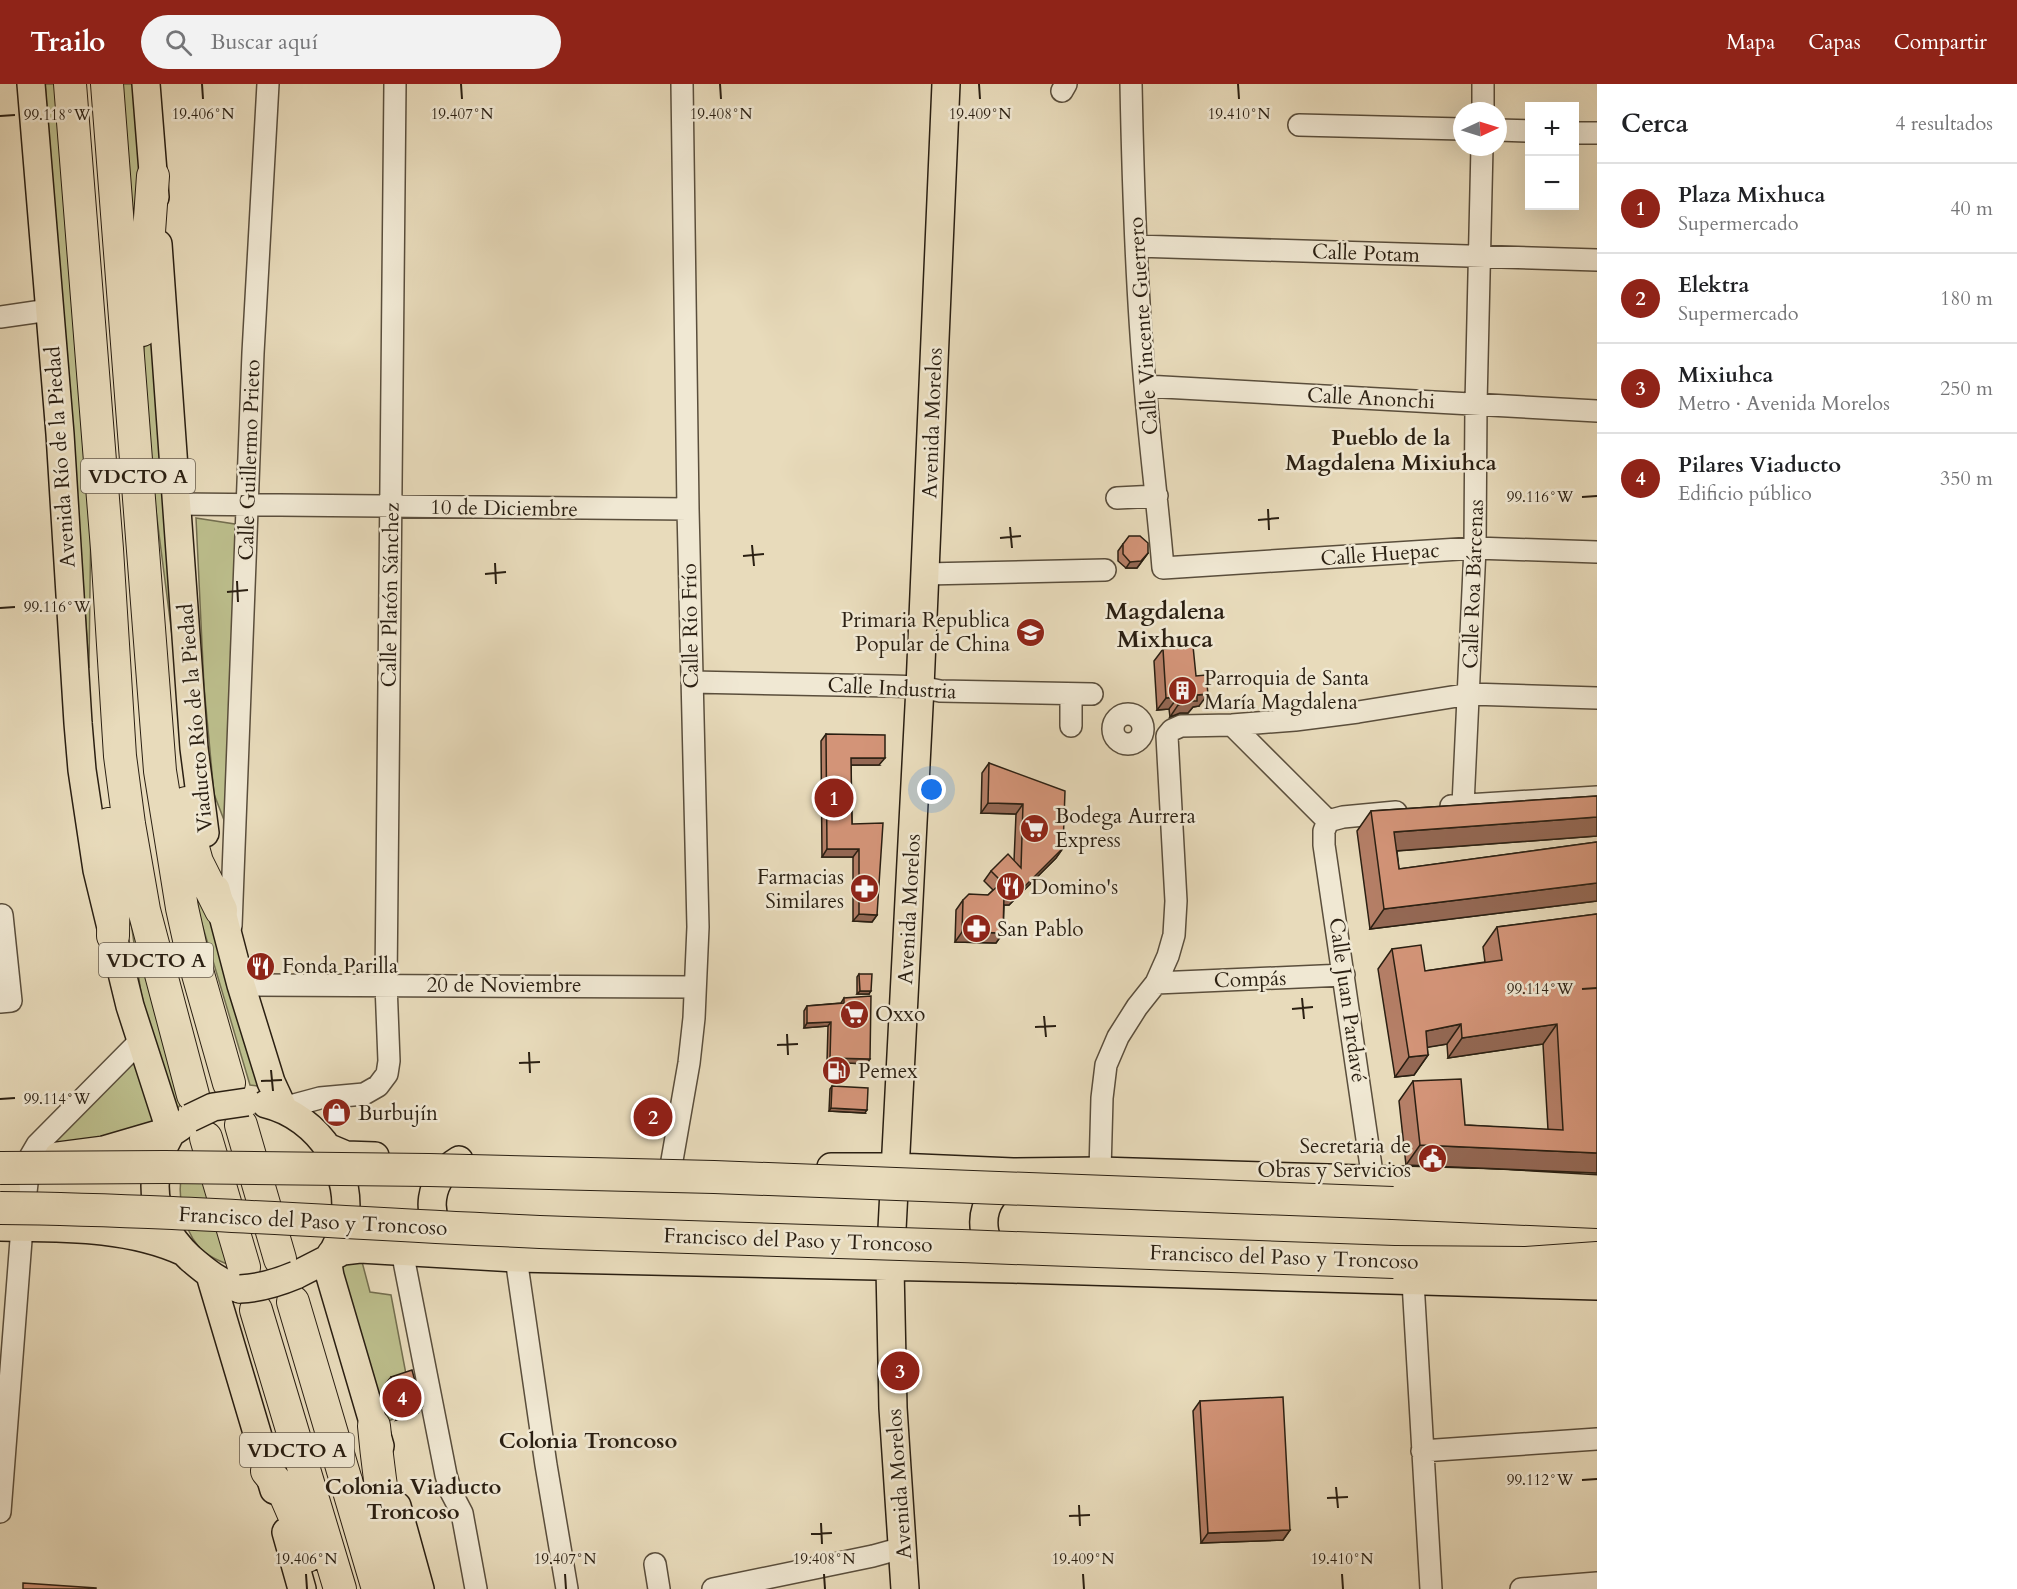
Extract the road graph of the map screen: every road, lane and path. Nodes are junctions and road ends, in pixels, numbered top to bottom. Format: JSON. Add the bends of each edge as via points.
{"nodes":[{"id":1,"x":31,"y":84,"type":"edge"},
{"id":2,"x":70,"y":84,"type":"edge"},
{"id":3,"x":107,"y":84,"type":"edge"},
{"id":4,"x":146,"y":84,"type":"edge"},
{"id":5,"x":268,"y":84,"type":"edge"},
{"id":6,"x":395,"y":84,"type":"edge"},
{"id":7,"x":682,"y":84,"type":"edge"},
{"id":8,"x":946,"y":84,"type":"edge"},
{"id":9,"x":1131,"y":84,"type":"edge"},
{"id":10,"x":1483,"y":84,"type":"edge"},
{"id":11,"x":1483,"y":102,"type":"edge"},
{"id":12,"x":1299,"y":125,"type":"dead end"},
{"id":13,"x":1453,"y":129,"type":"edge"},
{"id":14,"x":1507,"y":130,"type":"edge"},
{"id":15,"x":1525,"y":131,"type":"edge"},
{"id":16,"x":1579,"y":133,"type":"edge"},
{"id":17,"x":1597,"y":133,"type":"edge"},
{"id":18,"x":1482,"y":156,"type":"edge"},
{"id":19,"x":153,"y":176,"type":"junction"},
{"id":20,"x":1136,"y":246,"type":"junction"},
{"id":21,"x":1480,"y":256,"type":"junction"},
{"id":22,"x":1597,"y":260,"type":"edge"},
{"id":23,"x":49,"y":310,"type":"junction"},
{"id":24,"x":0,"y":316,"type":"edge"},
{"id":25,"x":1145,"y":386,"type":"junction"},
{"id":26,"x":132,"y":399,"type":"junction"},
{"id":27,"x":1476,"y":404,"type":"junction"},
{"id":28,"x":1597,"y":411,"type":"edge"},
{"id":29,"x":1157,"y":496,"type":"junction"},
{"id":30,"x":140,"y":497,"type":"junction"},
{"id":31,"x":1117,"y":498,"type":"dead end"},
{"id":32,"x":177,"y":504,"type":"junction"},
{"id":33,"x":247,"y":504,"type":"junction"},
{"id":34,"x":390,"y":507,"type":"junction"},
{"id":35,"x":688,"y":509,"type":"junction"},
{"id":36,"x":1475,"y":548,"type":"junction"},
{"id":37,"x":107,"y":549,"type":"junction"},
{"id":38,"x":1597,"y":552,"type":"edge"},
{"id":39,"x":1162,"y":568,"type":"joint"},
{"id":40,"x":1106,"y":570,"type":"dead end"},
{"id":41,"x":925,"y":574,"type":"junction"},
{"id":42,"x":692,"y":682,"type":"junction"},
{"id":43,"x":920,"y":687,"type":"junction"},
{"id":44,"x":1470,"y":694,"type":"junction"},
{"id":45,"x":1597,"y":698,"type":"edge"},
{"id":46,"x":1232,"y":725,"type":"junction"},
{"id":47,"x":1071,"y":726,"type":"dead end"},
{"id":48,"x":1174,"y":731,"type":"junction"},
{"id":49,"x":1142,"y":736,"type":"dead end"},
{"id":50,"x":1597,"y":796,"type":"edge"},
{"id":51,"x":1464,"y":805,"type":"junction"},
{"id":52,"x":1328,"y":821,"type":"junction"},
{"id":53,"x":221,"y":910,"type":"junction"},
{"id":54,"x":2,"y":915,"type":"dead end"},
{"id":55,"x":113,"y":936,"type":"junction"},
{"id":56,"x":230,"y":944,"type":"junction"},
{"id":57,"x":1344,"y":975,"type":"junction"},
{"id":58,"x":1156,"y":983,"type":"junction"},
{"id":59,"x":386,"y":984,"type":"junction"},
{"id":60,"x":241,"y":985,"type":"junction"},
{"id":61,"x":695,"y":987,"type":"junction"},
{"id":62,"x":0,"y":1002,"type":"edge"},
{"id":63,"x":141,"y":1040,"type":"junction"},
{"id":64,"x":239,"y":1104,"type":"junction"},
{"id":65,"x":283,"y":1108,"type":"junction"},
{"id":66,"x":190,"y":1121,"type":"junction"},
{"id":67,"x":327,"y":1147,"type":"junction"},
{"id":68,"x":0,"y":1157,"type":"edge"},
{"id":69,"x":30,"y":1157,"type":"junction"},
{"id":70,"x":460,"y":1159,"type":"junction"},
{"id":71,"x":671,"y":1166,"type":"junction"},
{"id":72,"x":896,"y":1167,"type":"junction"},
{"id":73,"x":0,"y":1169,"type":"edge"},
{"id":74,"x":1100,"y":1171,"type":"junction"},
{"id":75,"x":1013,"y":1172,"type":"junction"},
{"id":76,"x":1373,"y":1180,"type":"junction"},
{"id":77,"x":1597,"y":1189,"type":"edge"},
{"id":78,"x":1597,"y":1212,"type":"edge"},
{"id":79,"x":5,"y":1219,"type":"edge"},
{"id":80,"x":402,"y":1251,"type":"junction"},
{"id":81,"x":462,"y":1255,"type":"junction"},
{"id":82,"x":329,"y":1257,"type":"junction"},
{"id":83,"x":516,"y":1258,"type":"junction"},
{"id":84,"x":1597,"y":1258,"type":"edge"},
{"id":85,"x":196,"y":1263,"type":"junction"},
{"id":86,"x":1526,"y":1263,"type":"junction"},
{"id":87,"x":890,"y":1268,"type":"junction"},
{"id":88,"x":1013,"y":1269,"type":"junction"},
{"id":89,"x":1597,"y":1269,"type":"edge"},
{"id":90,"x":1404,"y":1272,"type":"junction"},
{"id":91,"x":290,"y":1279,"type":"junction"},
{"id":92,"x":1597,"y":1286,"type":"edge"},
{"id":93,"x":247,"y":1289,"type":"junction"},
{"id":94,"x":374,"y":1426,"type":"junction"},
{"id":95,"x":1597,"y":1439,"type":"edge"},
{"id":96,"x":1422,"y":1451,"type":"junction"},
{"id":97,"x":267,"y":1471,"type":"junction"},
{"id":98,"x":0,"y":1512,"type":"edge"},
{"id":99,"x":902,"y":1548,"type":"junction"},
{"id":100,"x":655,"y":1563,"type":"dead end"},
{"id":101,"x":1597,"y":1584,"type":"edge"},
{"id":102,"x":302,"y":1589,"type":"edge"},
{"id":103,"x":317,"y":1589,"type":"edge"},
{"id":104,"x":340,"y":1589,"type":"edge"},
{"id":105,"x":378,"y":1589,"type":"edge"},
{"id":106,"x":402,"y":1589,"type":"edge"},
{"id":107,"x":420,"y":1589,"type":"edge"},
{"id":108,"x":476,"y":1589,"type":"edge"},
{"id":109,"x":567,"y":1589,"type":"edge"},
{"id":110,"x":659,"y":1589,"type":"edge"},
{"id":111,"x":712,"y":1589,"type":"edge"},
{"id":112,"x":905,"y":1589,"type":"edge"},
{"id":113,"x":1431,"y":1589,"type":"edge"},
{"id":114,"x":1521,"y":1589,"type":"edge"}],
"edges":[{"from":1,"to":23,"type":"main road","name":"Avenida Río de la Piedad"},
{"from":2,"to":37,"type":"highway","number":"VDCTO A"},
{"from":3,"to":26,"type":"highway","name":"Viaducto Río de la Piedad","number":"VDCTO A"},
{"from":4,"to":19,"type":"main road","name":"Viaducto Río de la Piedad"},
{"from":5,"to":33,"type":"street","name":"Calle Guillermo Prieto"},
{"from":6,"to":34,"type":"street","name":"Calle Platón Sánchez"},
{"from":7,"to":35,"type":"street","name":"Calle Río Frío"},
{"from":8,"to":41,"type":"main road","name":"Avenida Morelos"},
{"from":9,"to":20,"type":"street","name":"Calle Vincente Guerrero"},
{"from":10,"to":11,"type":"street"},
{"from":12,"to":13,"type":"street"},
{"from":14,"to":15,"type":"street"},
{"from":16,"to":17,"type":"street"},
{"from":18,"to":21,"type":"street","name":"Calle Roa Bárcenas"},
{"from":19,"to":26,"type":"highway","via":[[143,322]]},
{"from":19,"to":32,"type":"main road","name":"Viaducto Río de la Piedad"},
{"from":20,"to":21,"type":"street","name":"Calle Potam"},
{"from":20,"to":25,"type":"street","name":"Calle Vincente Guerrero"},
{"from":21,"to":22,"type":"street","name":"Calle Potam"},
{"from":21,"to":27,"type":"street","name":"Calle Roa Bárcenas"},
{"from":23,"to":24,"type":"street"},
{"from":23,"to":55,"type":"main road","name":"Avenida Río de la Piedad","via":[[82,770],[97,870]]},
{"from":25,"to":27,"type":"street","name":"Calle Anonchi"},
{"from":25,"to":29,"type":"street","name":"Calle Vincente Guerrero"},
{"from":26,"to":30,"type":"highway","name":"Viaducto Río de la Piedad","number":"VDCTO A"},
{"from":27,"to":28,"type":"street","name":"Calle Anonchi"},
{"from":27,"to":36,"type":"street","name":"Calle Roa Bárcenas"},
{"from":29,"to":31,"type":"street"},
{"from":29,"to":39,"type":"street","name":"Calle Vincente Guerrero"},
{"from":30,"to":53,"type":"highway","via":[[160,588],[192,844],[204,879]]},
{"from":30,"to":64,"type":"highway","name":"Viaducto Río de la Piedad","number":"VDCTO A","via":[[168,832],[192,953]]},
{"from":32,"to":33,"type":"street","name":"10 de Diciembre"},
{"from":32,"to":53,"type":"main road","name":"Viaducto Río de la Piedad","via":[[194,748],[204,831]]},
{"from":33,"to":34,"type":"street","name":"10 de Diciembre"},
{"from":33,"to":56,"type":"street","name":"Calle Guillermo Prieto"},
{"from":34,"to":35,"type":"street","name":"10 de Diciembre"},
{"from":34,"to":59,"type":"street","name":"Calle Platón Sánchez"},
{"from":35,"to":42,"type":"street","name":"Calle Río Frío"},
{"from":36,"to":38,"type":"street","name":"Calle Huepac"},
{"from":36,"to":39,"type":"street","name":"Calle Huepac"},
{"from":36,"to":44,"type":"street","name":"Calle Roa Bárcenas"},
{"from":37,"to":55,"type":"highway","via":[[99,571],[98,692],[99,741],[114,871]]},
{"from":37,"to":66,"type":"highway","number":"VDCTO A","via":[[116,709],[129,824]]},
{"from":40,"to":41,"type":"street"},
{"from":41,"to":43,"type":"main road","name":"Avenida Morelos"},
{"from":42,"to":43,"type":"street","name":"Calle Industria"},
{"from":42,"to":61,"type":"street","name":"Calle Río Frío","via":[[698,916]]},
{"from":43,"to":47,"type":"street","name":"Calle Industria","via":[[940,691],[1082,694]]},
{"from":43,"to":72,"type":"main road","name":"Avenida Morelos"},
{"from":44,"to":45,"type":"street"},
{"from":44,"to":46,"type":"street","via":[[1358,712]]},
{"from":44,"to":51,"type":"street","name":"Calle Roa Bárcenas"},
{"from":46,"to":48,"type":"street"},
{"from":46,"to":52,"type":"street"},
{"from":48,"to":49,"type":"street"},
{"from":48,"to":58,"type":"street","via":[[1174,935]]},
{"from":50,"to":51,"type":"street"},
{"from":51,"to":52,"type":"street"},
{"from":52,"to":57,"type":"street","name":"Calle Juan Pardavé","via":[[1324,845]]},
{"from":53,"to":56,"type":"main road","name":"Viaducto Río de la Piedad"},
{"from":54,"to":62,"type":"street","via":[[11,1000]]},
{"from":55,"to":63,"type":"main road","name":"Avenida Río de la Piedad"},
{"from":56,"to":60,"type":"main road","name":"Viaducto Río de la Piedad"},
{"from":57,"to":58,"type":"street","name":"Compás"},
{"from":57,"to":76,"type":"street","name":"Calle Juan Pardavé"},
{"from":58,"to":74,"type":"street","via":[[1118,1037],[1106,1065]]},
{"from":59,"to":60,"type":"street","name":"20 de Noviembre"},
{"from":59,"to":61,"type":"street","name":"20 de Noviembre"},
{"from":59,"to":65,"type":"street","name":"Calle Platón Sánchez","via":[[389,1061],[387,1074],[378,1086],[364,1094],[320,1098]]},
{"from":60,"to":65,"type":"main road","name":"Viaducto Río de la Piedad"},
{"from":61,"to":71,"type":"street","name":"Calle Río Frío","via":[[689,1063]]},
{"from":63,"to":66,"type":"main road"},
{"from":63,"to":69,"type":"street","via":[[37,1145]]},
{"from":64,"to":65,"type":"main road"},
{"from":64,"to":66,"type":"main road","bridge":true,"via":[[213,1107]]},
{"from":64,"to":91,"type":"highway","name":"Viaducto Río de la Piedad","number":"VDCTO A"},
{"from":65,"to":67,"type":"main road","via":[[314,1130]]},
{"from":66,"to":69,"type":"main road","via":[[104,1150]]},
{"from":66,"to":85,"type":"main road","via":[[159,1158],[157,1203],[167,1232]]},
{"from":66,"to":93,"type":"highway","number":"VDCTO A"},
{"from":67,"to":70,"type":"main road","via":[[346,1155]]},
{"from":67,"to":82,"type":"main road","via":[[340,1176],[345,1203],[343,1228]]},
{"from":68,"to":69,"type":"main road"},
{"from":69,"to":79,"type":"street"},
{"from":70,"to":71,"type":"main road"},
{"from":70,"to":81,"type":"main road","via":[[440,1177],[432,1203],[440,1231]]},
{"from":71,"to":72,"type":"main road"},
{"from":72,"to":75,"type":"main road"},
{"from":72,"to":87,"type":"main road","name":"Avenida Morelos"},
{"from":73,"to":78,"type":"highway","bridge":true,"via":[[441,1170],[714,1177]]},
{"from":73,"to":79,"type":"main road","via":[[7,1195]]},
{"from":74,"to":75,"type":"main road"},
{"from":74,"to":76,"type":"main road"},
{"from":75,"to":88,"type":"main road","via":[[987,1206],[984,1226],[992,1252]]},
{"from":76,"to":77,"type":"main road"},
{"from":79,"to":85,"type":"main road","via":[[118,1232],[151,1240]]},
{"from":79,"to":90,"type":"highway","name":"Francisco del Paso y Troncoso","bridge":true,"via":[[64,1209],[565,1233],[1079,1248]]},
{"from":79,"to":98,"type":"street"},
{"from":80,"to":81,"type":"main road","name":"Francisco del Paso y Troncoso"},
{"from":80,"to":82,"type":"main road","name":"Francisco del Paso y Troncoso","via":[[350,1249]]},
{"from":80,"to":108,"type":"street","via":[[446,1475],[462,1513]]},
{"from":81,"to":83,"type":"main road","name":"Francisco del Paso y Troncoso"},
{"from":82,"to":91,"type":"main road","name":"Francisco del Paso y Troncoso"},
{"from":82,"to":94,"type":"main road","via":[[331,1284]]},
{"from":83,"to":87,"type":"main road","name":"Francisco del Paso y Troncoso"},
{"from":83,"to":109,"type":"street"},
{"from":84,"to":86,"type":"highway","name":"Francisco del Paso y Troncoso"},
{"from":85,"to":93,"type":"main road","via":[[224,1284]]},
{"from":85,"to":97,"type":"main road"},
{"from":86,"to":89,"type":"highway"},
{"from":86,"to":90,"type":"highway","name":"Francisco del Paso y Troncoso"},
{"from":87,"to":88,"type":"main road","name":"Francisco del Paso y Troncoso"},
{"from":87,"to":99,"type":"main road","name":"Avenida Morelos"},
{"from":88,"to":90,"type":"main road","name":"Francisco del Paso y Troncoso"},
{"from":90,"to":92,"type":"main road","name":"Francisco del Paso y Troncoso"},
{"from":90,"to":96,"type":"street"},
{"from":91,"to":93,"type":"main road","name":"Francisco del Paso y Troncoso","bridge":true},
{"from":91,"to":105,"type":"highway","name":"Viaducto Río de la Piedad","number":"VDCTO A"},
{"from":93,"to":104,"type":"highway","number":"VDCTO A"},
{"from":94,"to":106,"type":"highway","via":[[379,1481]]},
{"from":94,"to":107,"type":"main road"},
{"from":95,"to":96,"type":"street"},
{"from":96,"to":113,"type":"street"},
{"from":97,"to":102,"type":"main road"},
{"from":97,"to":103,"type":"highway","via":[[282,1488],[294,1515]]},
{"from":99,"to":111,"type":"street"},
{"from":99,"to":112,"type":"main road","name":"Avenida Morelos"},
{"from":100,"to":110,"type":"street"},
{"from":101,"to":114,"type":"street"}]}
